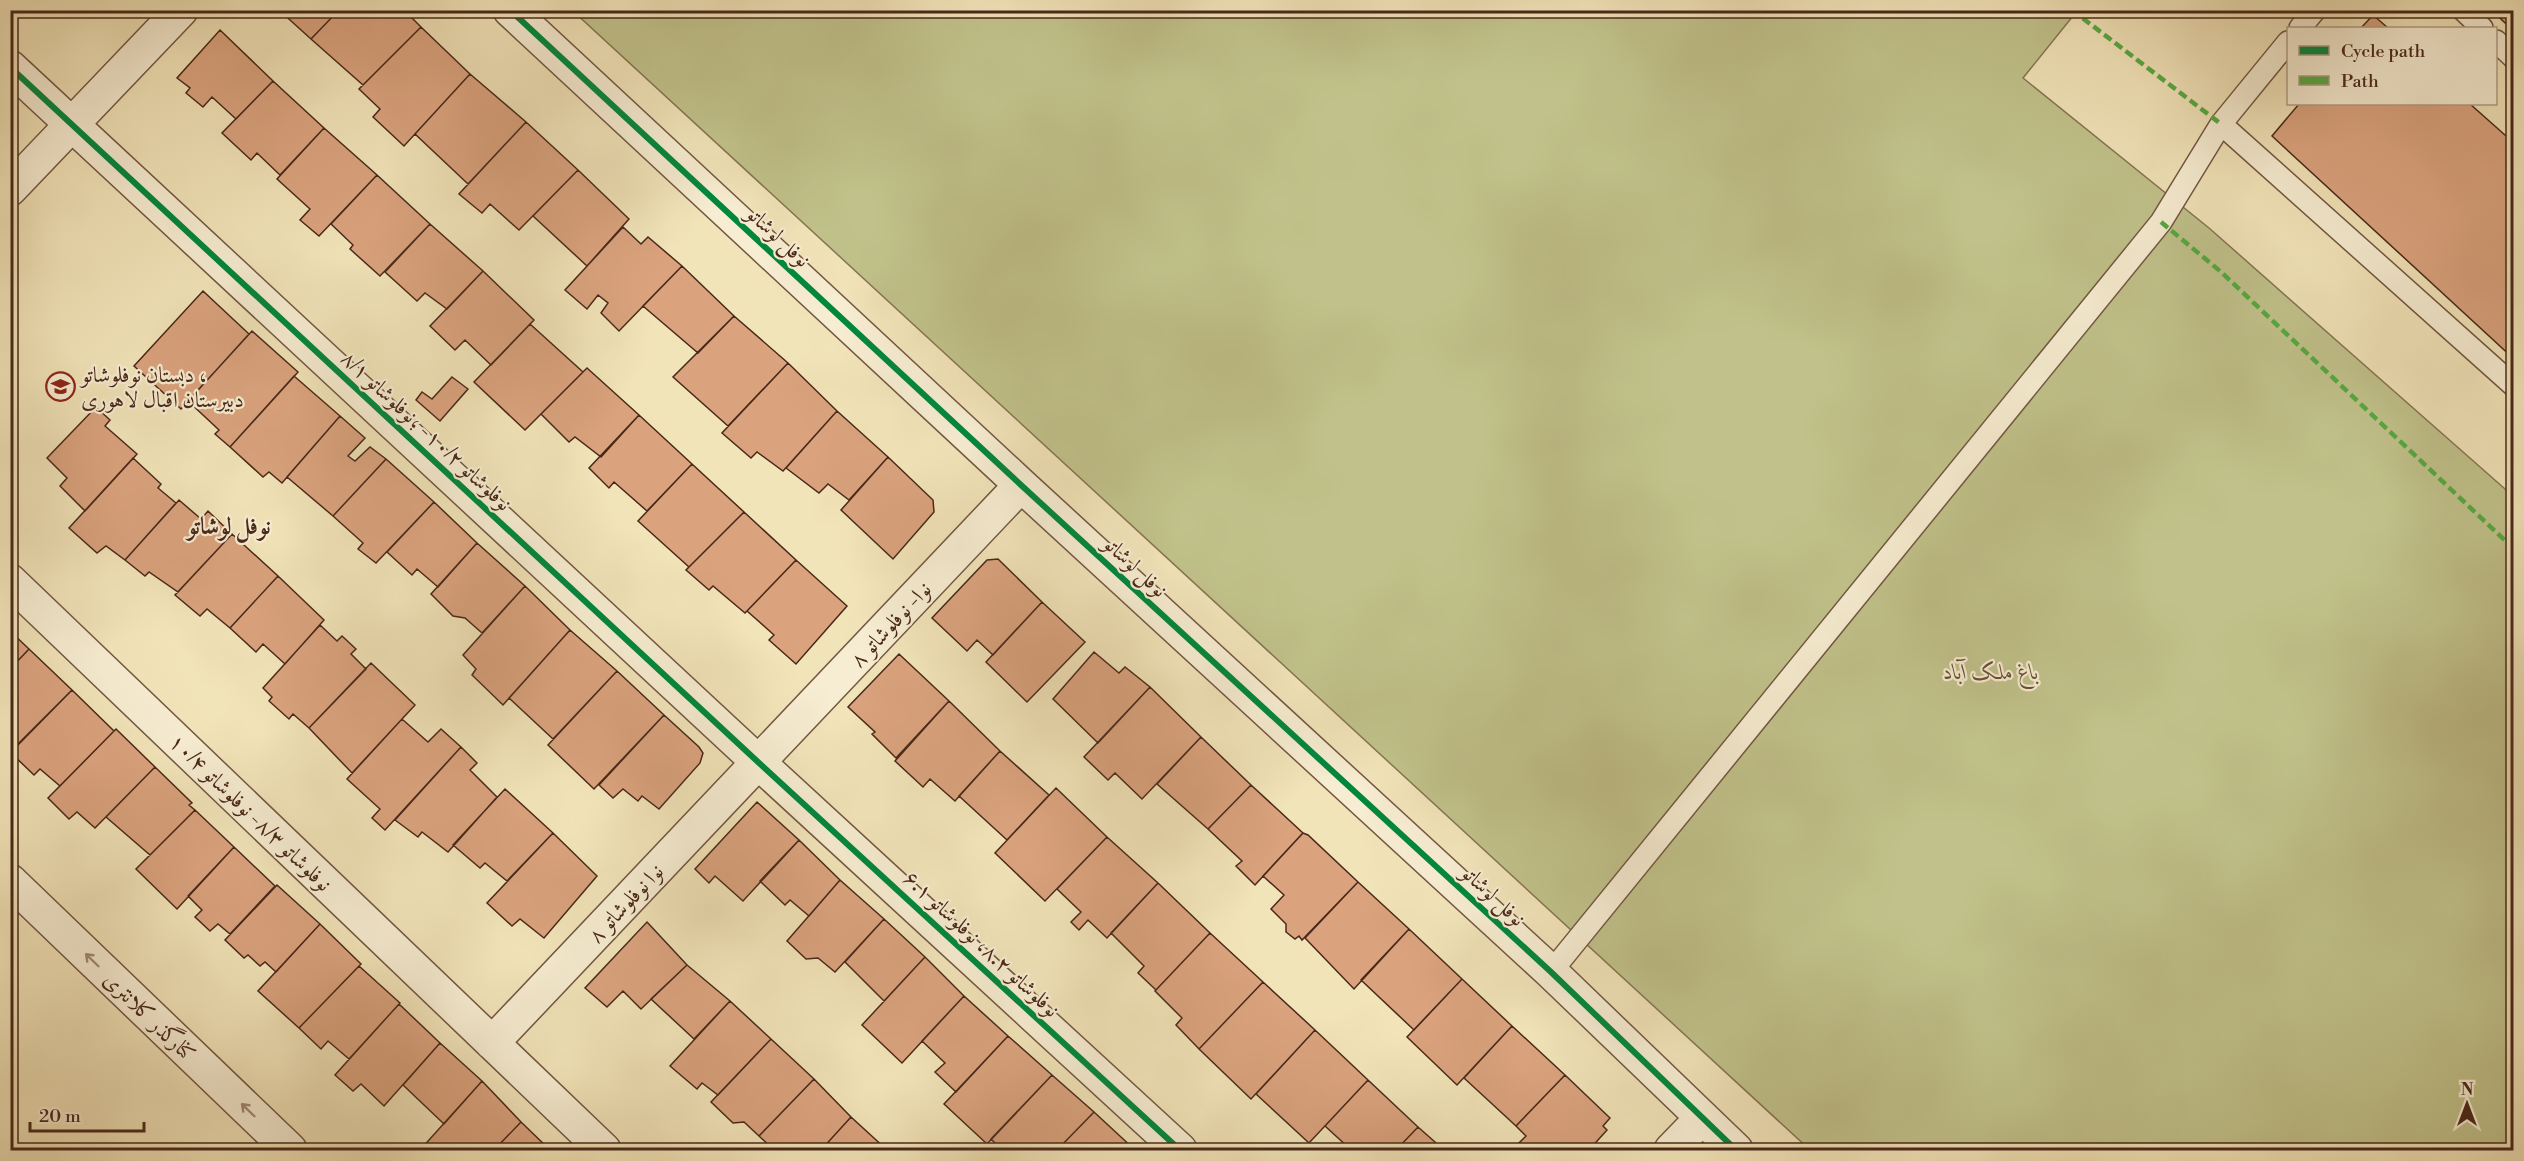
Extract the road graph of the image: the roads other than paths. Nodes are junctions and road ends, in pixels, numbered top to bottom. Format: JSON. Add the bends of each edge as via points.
{"nodes":[{"id":1,"x":181,"y":10,"type":"edge"},
{"id":2,"x":510,"y":10,"type":"edge"},
{"id":3,"x":2315,"y":10,"type":"edge"},
{"id":4,"x":2463,"y":10,"type":"edge"},
{"id":5,"x":2301,"y":27,"type":"edge"},
{"id":6,"x":2481,"y":27,"type":"edge"},
{"id":7,"x":2497,"y":42,"type":"edge"},
{"id":8,"x":2287,"y":44,"type":"edge"},
{"id":9,"x":2514,"y":57,"type":"edge"},
{"id":10,"x":10,"y":67,"type":"edge"},
{"id":11,"x":72,"y":124,"type":"junction"},
{"id":12,"x":2221,"y":124,"type":"junction"},
{"id":13,"x":10,"y":189,"type":"edge"},
{"id":14,"x":2514,"y":386,"type":"edge"},
{"id":15,"x":1021,"y":485,"type":"junction"},
{"id":16,"x":10,"y":581,"type":"edge"},
{"id":17,"x":758,"y":762,"type":"junction"},
{"id":18,"x":10,"y":881,"type":"edge"},
{"id":19,"x":1551,"y":972,"type":"junction"},
{"id":20,"x":492,"y":1043,"type":"junction"},
{"id":21,"x":1701,"y":1119,"type":"junction"},
{"id":22,"x":290,"y":1150,"type":"edge"},
{"id":23,"x":604,"y":1150,"type":"edge"},
{"id":24,"x":1180,"y":1150,"type":"edge"},
{"id":25,"x":1671,"y":1150,"type":"edge"},
{"id":26,"x":1736,"y":1150,"type":"edge"}],
"edges":[{"from":1,"to":11,"type":"street"},
{"from":2,"to":15,"type":"street","name":"نوفل لوشاتو"},
{"from":3,"to":5,"type":"lane"},
{"from":4,"to":6,"type":"lane"},
{"from":7,"to":9,"type":"lane"},
{"from":8,"to":12,"type":"lane"},
{"from":10,"to":11,"type":"street","name":"نوفلوشاتو ۱۰/۲- ؛نوفلوشاتو ۸/۱"},
{"from":11,"to":13,"type":"street"},
{"from":11,"to":17,"type":"street","name":"نوفلوشاتو ۱۰/۲- ؛نوفلوشاتو ۸/۱"},
{"from":12,"to":14,"type":"lane"},
{"from":12,"to":19,"type":"lane","via":[[2161,222]]},
{"from":15,"to":17,"type":"street","name":"نوا- نوفلوشاتو ۸"},
{"from":15,"to":19,"type":"street","name":"نوفل لوشاتو"},
{"from":16,"to":20,"type":"street","name":"نوفلوشاتو ۸/۳- نوفلوشاتو ۱۰/۴"},
{"from":17,"to":20,"type":"street","name":"نوا نوفلوشاتو ۸"},
{"from":17,"to":24,"type":"street","name":"نوفلوشاتو ۸.۲، نوفلوشاتو ۶.۱"},
{"from":22,"to":18,"type":"street","name":"کنارگذر کلانتری","one_way":true},
{"from":19,"to":21,"type":"street","name":"نوفل لوشاتو"},
{"from":20,"to":23,"type":"street","name":"نوفلوشاتو ۸/۳- نوفلوشاتو ۱۰/۴"},
{"from":21,"to":25,"type":"street"},
{"from":21,"to":26,"type":"street","name":"نوفل لوشاتو"}]}
